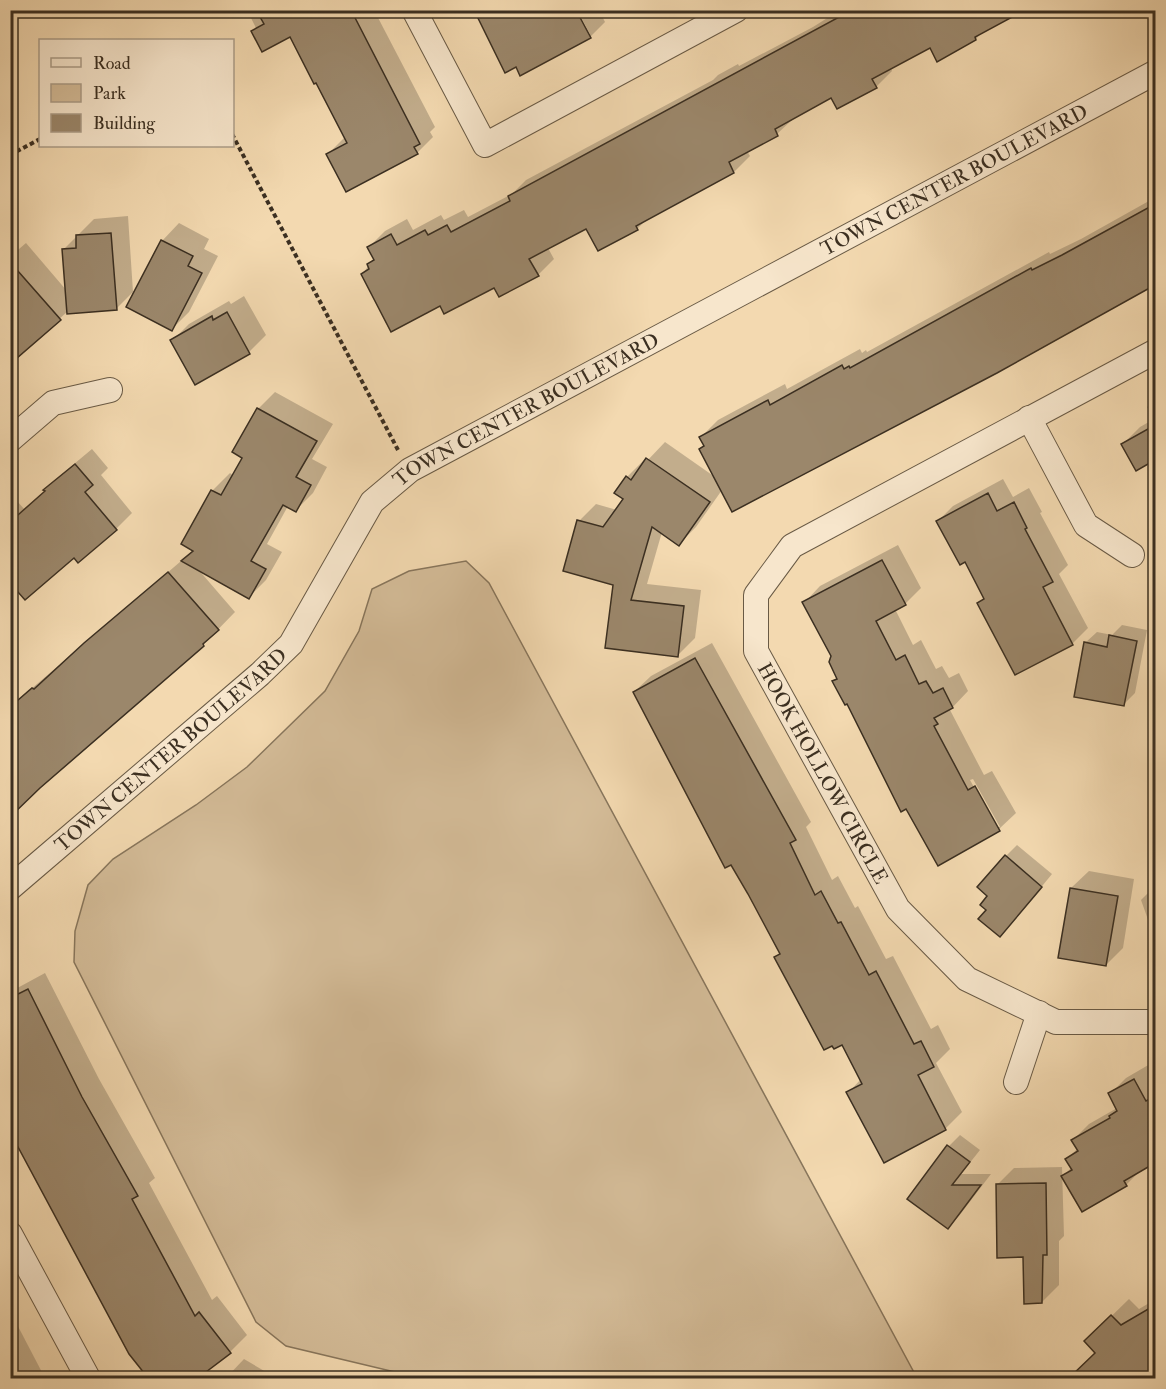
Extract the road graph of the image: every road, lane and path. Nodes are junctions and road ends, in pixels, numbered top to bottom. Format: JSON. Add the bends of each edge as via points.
{"nodes":[{"id":1,"x":414,"y":10,"type":"edge"},
{"id":2,"x":736,"y":10,"type":"edge"},
{"id":3,"x":1155,"y":72,"type":"edge"},
{"id":4,"x":234,"y":138,"type":"edge"},
{"id":5,"x":39,"y":140,"type":"edge"},
{"id":6,"x":10,"y":155,"type":"edge"},
{"id":7,"x":1155,"y":351,"type":"edge"},
{"id":8,"x":110,"y":390,"type":"dead end"},
{"id":9,"x":1029,"y":418,"type":"junction"},
{"id":10,"x":10,"y":440,"type":"edge"},
{"id":11,"x":410,"y":470,"type":"junction"},
{"id":12,"x":1132,"y":555,"type":"dead end"},
{"id":13,"x":10,"y":888,"type":"edge"},
{"id":14,"x":1039,"y":1013,"type":"junction"},
{"id":15,"x":1155,"y":1022,"type":"edge"},
{"id":16,"x":1016,"y":1082,"type":"dead end"},
{"id":17,"x":10,"y":1234,"type":"edge"},
{"id":18,"x":88,"y":1378,"type":"edge"}],
"edges":[{"from":1,"to":2,"type":"street","via":[[485,145]]},
{"from":3,"to":11,"type":"street","name":"TOWN CENTER BOULEVARD"},
{"from":4,"to":11,"type":"path"},
{"from":5,"to":6,"type":"path"},
{"from":7,"to":9,"type":"street","name":"HOOK HOLLOW CIRCLE"},
{"from":8,"to":10,"type":"street","via":[[53,403]]},
{"from":9,"to":12,"type":"street","via":[[1086,525]]},
{"from":9,"to":14,"type":"street","name":"HOOK HOLLOW CIRCLE","via":[[792,546],[756,595],[756,651],[898,909],[967,980]]},
{"from":11,"to":13,"type":"street","name":"TOWN CENTER BOULEVARD","via":[[372,502],[291,644]]},
{"from":14,"to":15,"type":"street","name":"HOOK HOLLOW CIRCLE","via":[[1056,1022]]},
{"from":14,"to":16,"type":"street"},
{"from":17,"to":18,"type":"street"}]}
